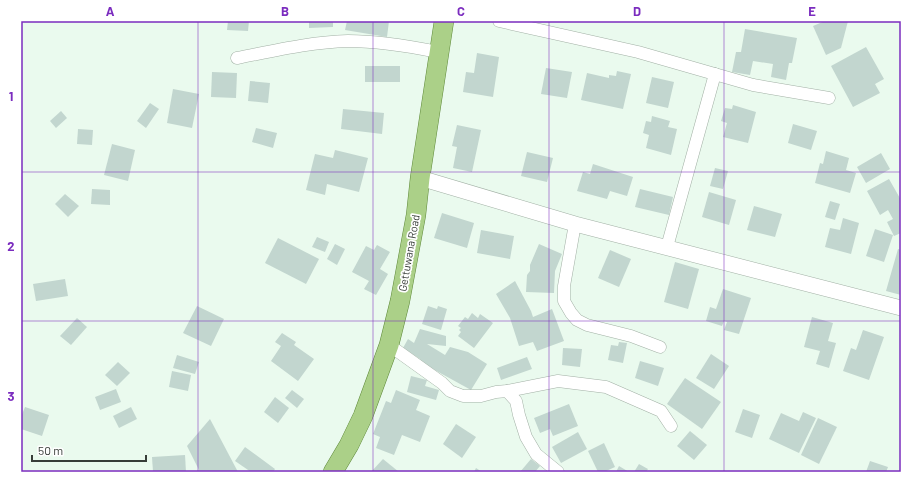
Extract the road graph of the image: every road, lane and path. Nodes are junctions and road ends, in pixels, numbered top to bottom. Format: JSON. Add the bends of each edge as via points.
{"nodes":[{"id":1,"x":444,"y":21,"type":"edge"},
{"id":2,"x":498,"y":21,"type":"edge"},
{"id":3,"x":438,"y":52,"type":"junction"},
{"id":4,"x":237,"y":58,"type":"dead end"},
{"id":5,"x":716,"y":74,"type":"junction"},
{"id":6,"x":829,"y":98,"type":"dead end"},
{"id":7,"x":420,"y":178,"type":"junction"},
{"id":8,"x":576,"y":224,"type":"junction"},
{"id":9,"x":667,"y":247,"type":"junction"},
{"id":10,"x":901,"y":308,"type":"edge"},
{"id":11,"x":389,"y":345,"type":"junction"},
{"id":12,"x":660,"y":347,"type":"dead end"},
{"id":13,"x":507,"y":391,"type":"junction"},
{"id":14,"x":671,"y":426,"type":"dead end"},
{"id":15,"x":332,"y":472,"type":"edge"},
{"id":16,"x":558,"y":472,"type":"edge"}],
"edges":[{"from":1,"to":3,"type":"main road","name":"Gettuwana Road"},
{"from":2,"to":5,"type":"street","via":[[638,52]]},
{"from":3,"to":4,"type":"street","via":[[402,45],[347,41],[295,46]]},
{"from":3,"to":7,"type":"main road","name":"Gettuwana Road"},
{"from":5,"to":6,"type":"street","via":[[753,84]]},
{"from":5,"to":9,"type":"street"},
{"from":7,"to":8,"type":"street"},
{"from":7,"to":11,"type":"main road","name":"Gettuwana Road","via":[[406,276]]},
{"from":8,"to":9,"type":"street"},
{"from":8,"to":12,"type":"street","via":[[564,286],[564,301],[571,313],[586,325],[631,336]]},
{"from":9,"to":10,"type":"street"},
{"from":11,"to":13,"type":"street","via":[[450,391],[463,396],[481,396]]},
{"from":11,"to":15,"type":"main road","name":"Gettuwana Road","via":[[363,416],[349,446]]},
{"from":13,"to":14,"type":"street","via":[[558,381],[606,387],[661,411]]},
{"from":13,"to":16,"type":"street","via":[[516,401],[526,437],[536,454]]}]}
